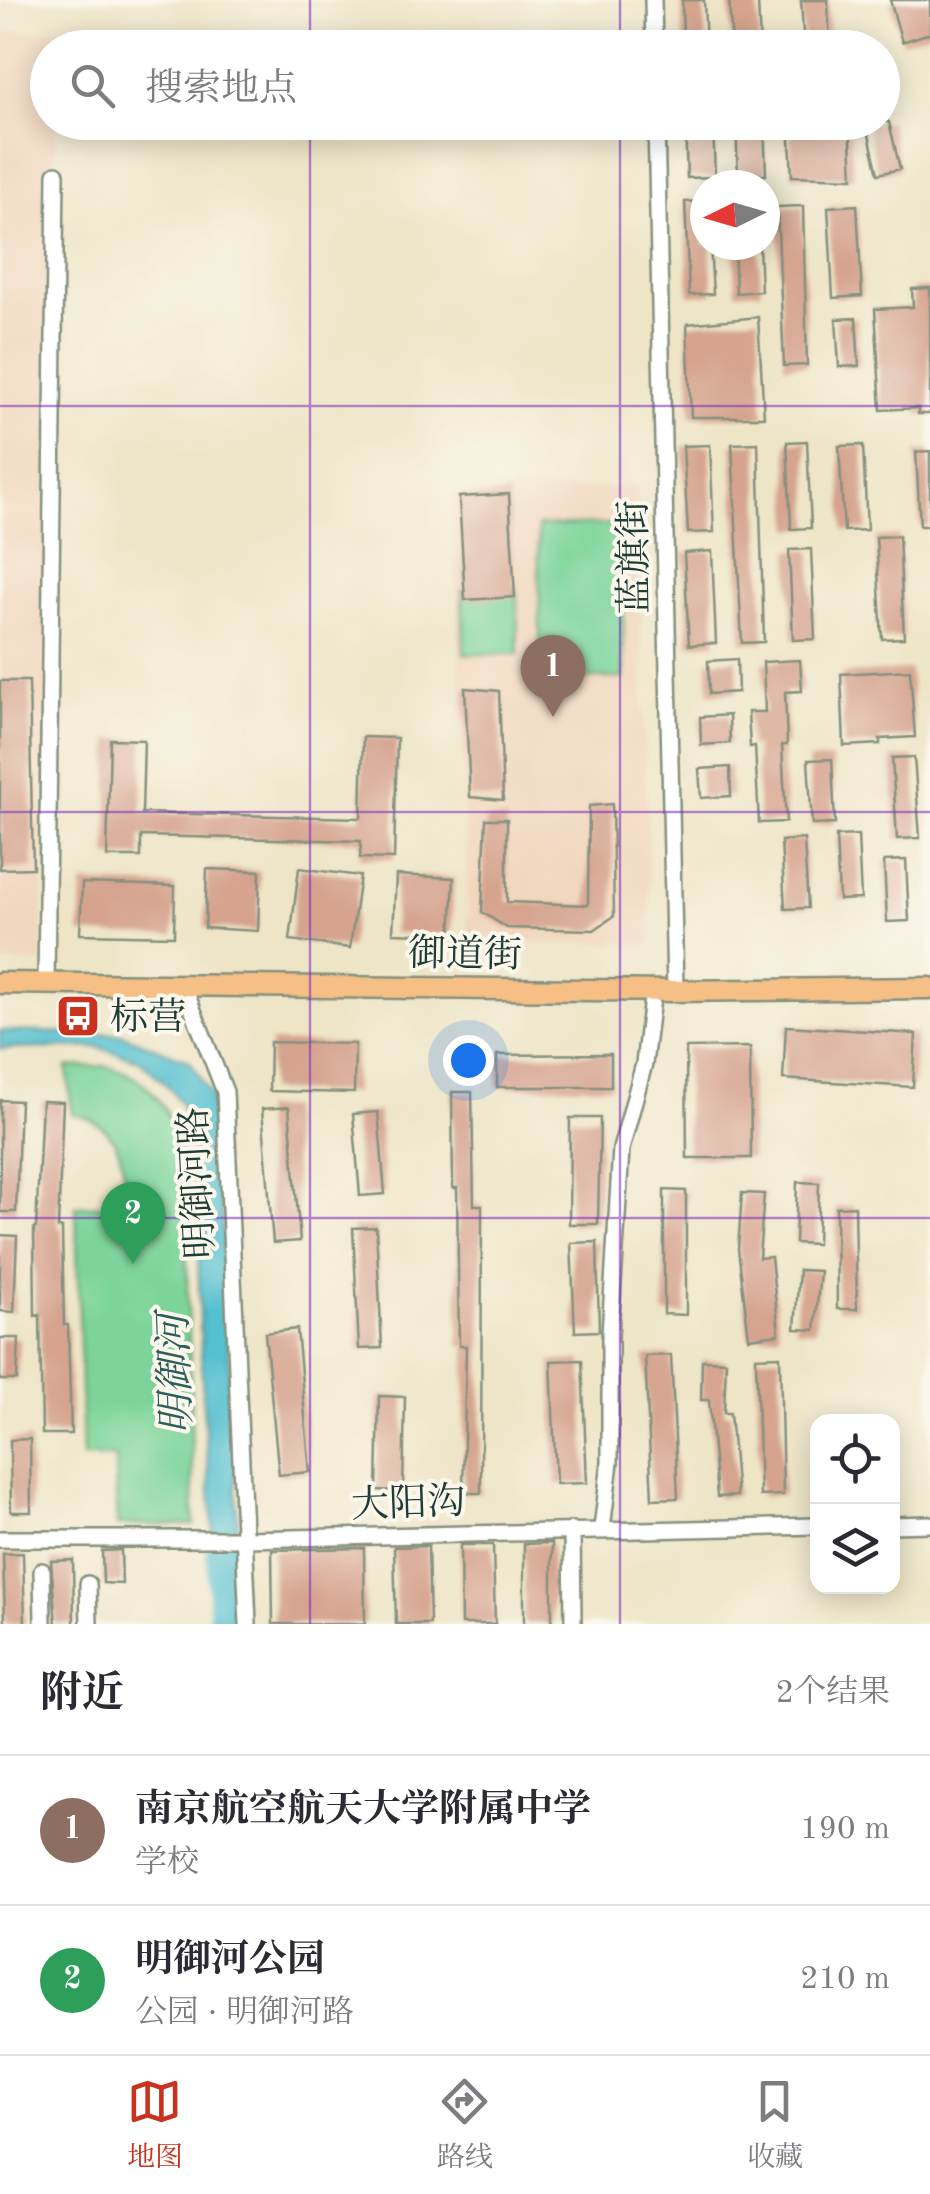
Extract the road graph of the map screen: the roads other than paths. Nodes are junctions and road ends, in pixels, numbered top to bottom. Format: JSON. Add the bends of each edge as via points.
{"nodes":[{"id":1,"x":653,"y":0,"type":"edge"},
{"id":2,"x":654,"y":30,"type":"edge"},
{"id":3,"x":656,"y":140,"type":"edge"},
{"id":4,"x":56,"y":174,"type":"dead end"},
{"id":5,"x":0,"y":983,"type":"edge"},
{"id":6,"x":46,"y":983,"type":"junction"},
{"id":7,"x":183,"y":985,"type":"junction"},
{"id":8,"x":930,"y":988,"type":"edge"},
{"id":9,"x":653,"y":990,"type":"junction"},
{"id":10,"x":675,"y":991,"type":"junction"},
{"id":11,"x":930,"y":1524,"type":"edge"},
{"id":12,"x":900,"y":1525,"type":"edge"},
{"id":13,"x":810,"y":1526,"type":"edge"},
{"id":14,"x":602,"y":1529,"type":"junction"},
{"id":15,"x":572,"y":1530,"type":"junction"},
{"id":16,"x":0,"y":1539,"type":"edge"},
{"id":17,"x":246,"y":1540,"type":"junction"},
{"id":18,"x":42,"y":1571,"type":"dead end"},
{"id":19,"x":88,"y":1584,"type":"dead end"},
{"id":20,"x":43,"y":1624,"type":"edge"},
{"id":21,"x":89,"y":1624,"type":"edge"},
{"id":22,"x":248,"y":1624,"type":"edge"},
{"id":23,"x":573,"y":1624,"type":"edge"}],
"edges":[{"from":1,"to":2,"type":"street"},
{"from":3,"to":10,"type":"street","name":"蓝旗街"},
{"from":4,"to":6,"type":"street"},
{"from":5,"to":6,"type":"main road","name":"御道街"},
{"from":6,"to":7,"type":"main road","name":"御道街"},
{"from":7,"to":9,"type":"main road","name":"御道街"},
{"from":7,"to":17,"type":"street","name":"明御河路","via":[[226,1092]]},
{"from":8,"to":10,"type":"main road","name":"御道街"},
{"from":9,"to":10,"type":"main road","name":"御道街"},
{"from":9,"to":14,"type":"street","via":[[644,1064],[621,1149]]},
{"from":11,"to":12,"type":"street"},
{"from":13,"to":14,"type":"street","name":"大阳沟"},
{"from":14,"to":15,"type":"street","name":"大阳沟"},
{"from":15,"to":17,"type":"street","name":"大阳沟"},
{"from":15,"to":23,"type":"street"},
{"from":16,"to":17,"type":"street","name":"大阳沟"},
{"from":17,"to":22,"type":"street","name":"明御河路"},
{"from":18,"to":20,"type":"street"},
{"from":19,"to":21,"type":"street"}]}
